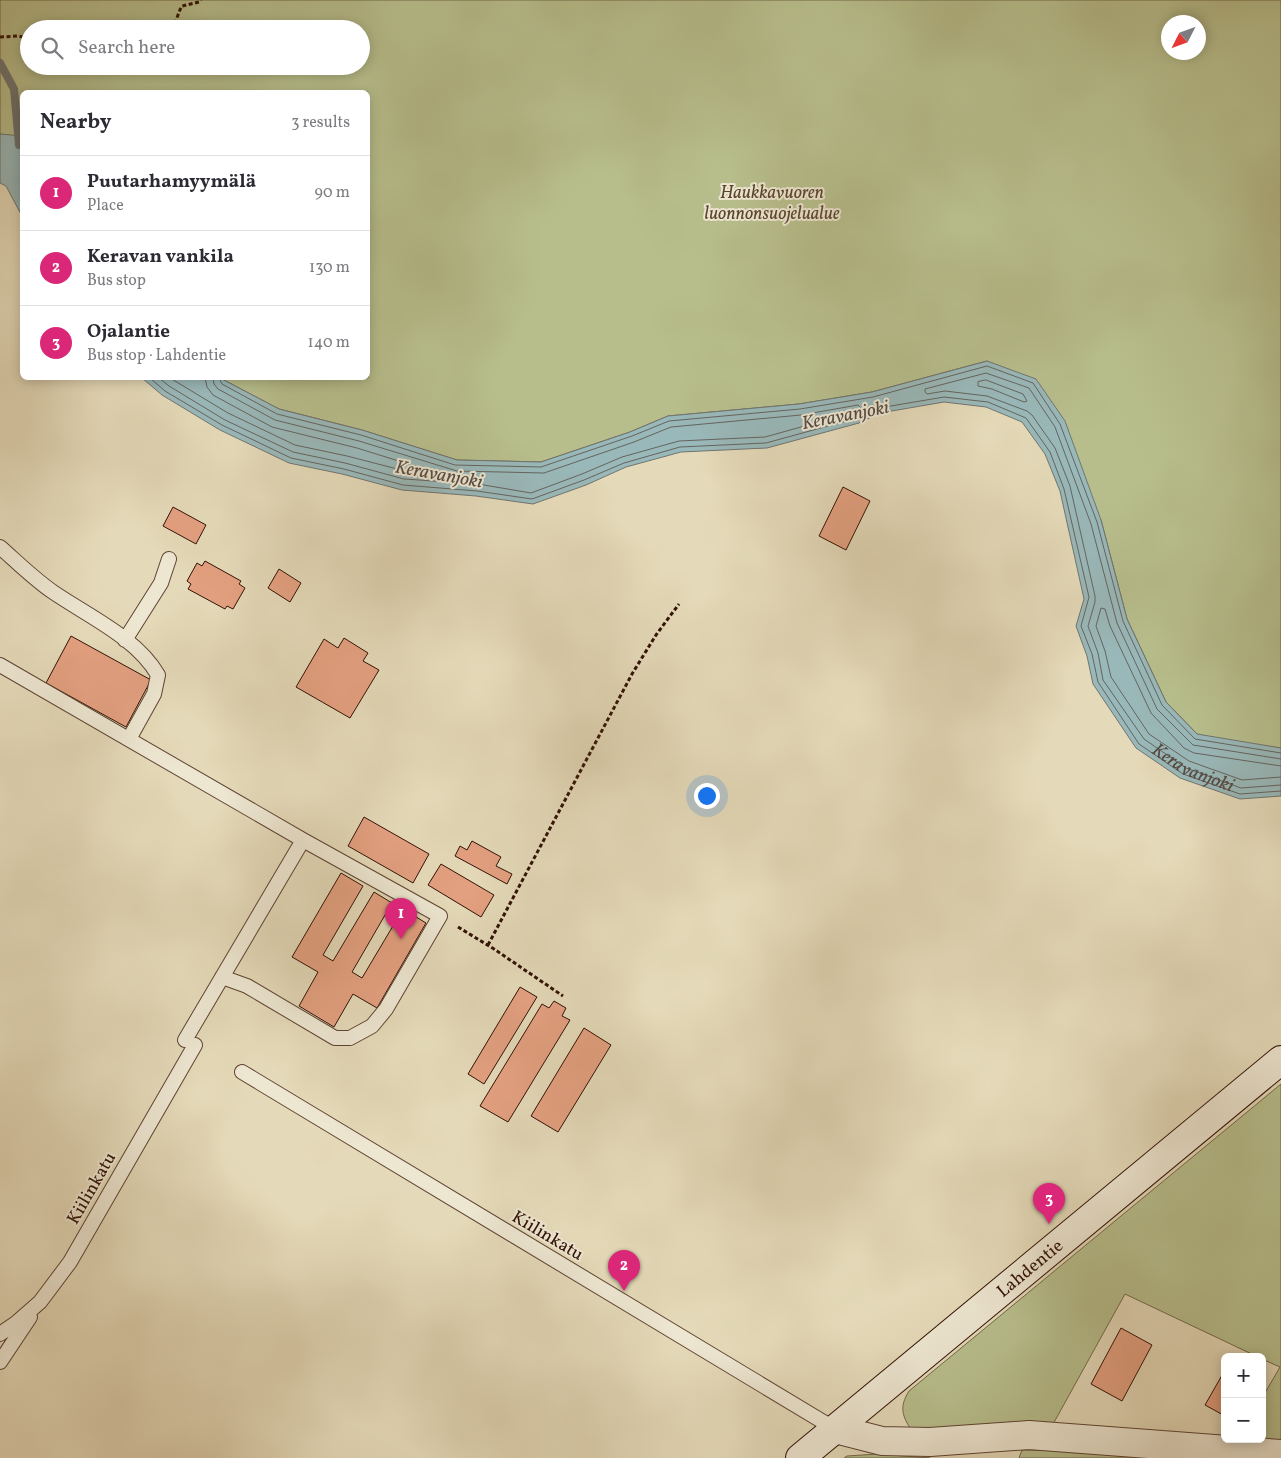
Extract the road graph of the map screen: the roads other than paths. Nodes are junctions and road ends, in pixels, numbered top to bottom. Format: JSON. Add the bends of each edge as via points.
{"nodes":[{"id":1,"x":0,"y":547,"type":"edge"},
{"id":2,"x":169,"y":560,"type":"dead end"},
{"id":3,"x":125,"y":640,"type":"junction"},
{"id":4,"x":0,"y":665,"type":"edge"},
{"id":5,"x":129,"y":740,"type":"junction"},
{"id":6,"x":303,"y":840,"type":"junction"},
{"id":7,"x":222,"y":977,"type":"junction"},
{"id":8,"x":1281,"y":1060,"type":"edge"},
{"id":9,"x":242,"y":1072,"type":"dead end"},
{"id":10,"x":40,"y":1302,"type":"junction"},
{"id":11,"x":0,"y":1334,"type":"edge"},
{"id":12,"x":0,"y":1362,"type":"edge"},
{"id":13,"x":835,"y":1429,"type":"junction"},
{"id":14,"x":1281,"y":1454,"type":"edge"},
{"id":15,"x":800,"y":1458,"type":"edge"}],
"edges":[{"from":1,"to":3,"type":"lane","via":[[51,591]]},
{"from":2,"to":3,"type":"lane","via":[[161,583]]},
{"from":3,"to":5,"type":"lane","via":[[153,666],[158,676],[154,694]]},
{"from":4,"to":5,"type":"lane"},
{"from":5,"to":6,"type":"lane"},
{"from":6,"to":7,"type":"lane","name":"Kiilinkatu"},
{"from":6,"to":7,"type":"lane","via":[[440,916],[386,1010],[372,1026],[350,1038],[335,1038],[247,986]]},
{"from":7,"to":10,"type":"lane","name":"Kiilinkatu","via":[[190,1043],[70,1262]]},
{"from":8,"to":13,"type":"main road","name":"Lahdentie"},
{"from":9,"to":13,"type":"lane","name":"Kiilinkatu"},
{"from":10,"to":11,"type":"lane","name":"Kiilinkatu"},
{"from":10,"to":12,"type":"lane"},
{"from":13,"to":14,"type":"main road","via":[[882,1442],[1029,1435]]},
{"from":13,"to":15,"type":"main road","name":"Lahdentie"}]}
